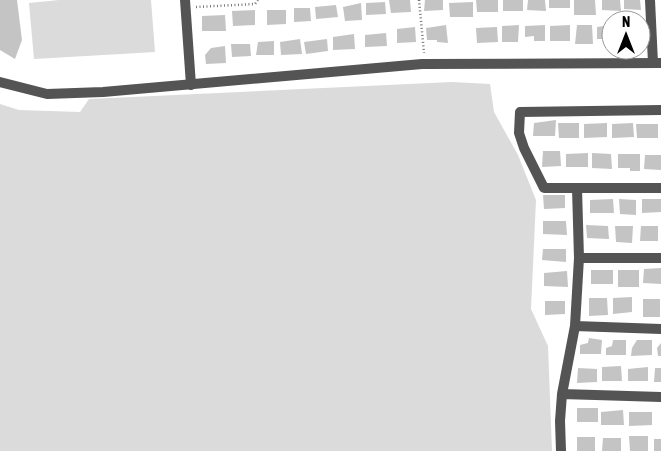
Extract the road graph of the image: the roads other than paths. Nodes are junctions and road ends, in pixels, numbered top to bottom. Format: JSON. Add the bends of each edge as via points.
{"nodes":[{"id":1,"x":650,"y":0,"type":"edge"},
{"id":2,"x":185,"y":4,"type":"edge"},
{"id":3,"x":657,"y":63,"type":"edge"},
{"id":4,"x":0,"y":82,"type":"edge"},
{"id":5,"x":191,"y":85,"type":"junction"},
{"id":6,"x":661,"y":110,"type":"edge"},
{"id":7,"x":577,"y":188,"type":"junction"},
{"id":8,"x":661,"y":188,"type":"edge"},
{"id":9,"x":579,"y":258,"type":"junction"},
{"id":10,"x":661,"y":258,"type":"edge"},
{"id":11,"x":575,"y":326,"type":"junction"},
{"id":12,"x":661,"y":329,"type":"edge"},
{"id":13,"x":562,"y":394,"type":"junction"},
{"id":14,"x":661,"y":397,"type":"edge"},
{"id":15,"x":561,"y":451,"type":"edge"}],
"edges":[{"from":1,"to":3,"type":"street"},
{"from":2,"to":5,"type":"street"},
{"from":3,"to":5,"type":"street","via":[[422,64]]},
{"from":4,"to":5,"type":"street","via":[[47,94]]},
{"from":6,"to":7,"type":"street","via":[[520,112],[519,132],[524,148],[544,188]]},
{"from":7,"to":8,"type":"street"},
{"from":7,"to":9,"type":"street"},
{"from":9,"to":10,"type":"street"},
{"from":9,"to":11,"type":"street"},
{"from":11,"to":12,"type":"street"},
{"from":11,"to":13,"type":"street"},
{"from":13,"to":14,"type":"street"},
{"from":13,"to":15,"type":"street"}]}
